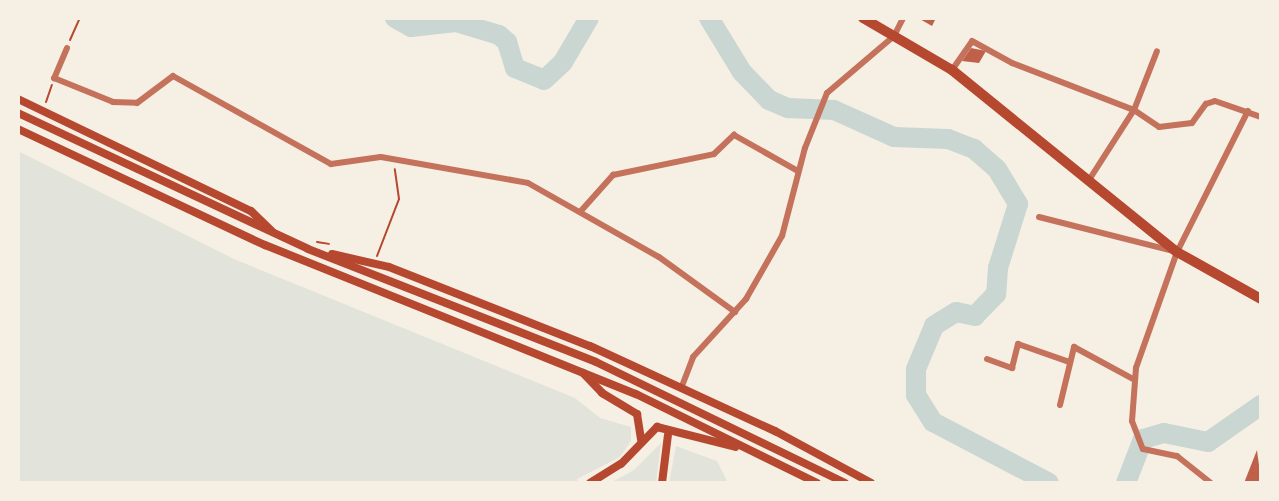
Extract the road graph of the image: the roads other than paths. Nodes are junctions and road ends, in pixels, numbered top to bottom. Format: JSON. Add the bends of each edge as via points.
{"nodes":[{"id":1,"x":863,"y":18,"type":"edge"},
{"id":2,"x":903,"y":18,"type":"edge"},
{"id":3,"x":894,"y":36,"type":"junction"},
{"id":4,"x":67,"y":48,"type":"road end"},
{"id":5,"x":1156,"y":51,"type":"dead end"},
{"id":6,"x":952,"y":70,"type":"junction"},
{"id":7,"x":18,"y":99,"type":"edge"},
{"id":8,"x":1134,"y":110,"type":"junction"},
{"id":9,"x":1248,"y":111,"type":"junction"},
{"id":10,"x":18,"y":113,"type":"edge"},
{"id":11,"x":1261,"y":117,"type":"edge"},
{"id":12,"x":18,"y":129,"type":"edge"},
{"id":13,"x":798,"y":171,"type":"junction"},
{"id":14,"x":1089,"y":180,"type":"junction"},
{"id":15,"x":580,"y":212,"type":"junction"},
{"id":16,"x":1039,"y":217,"type":"dead end"},
{"id":17,"x":275,"y":235,"type":"junction"},
{"id":18,"x":309,"y":244,"type":"junction"},
{"id":19,"x":1177,"y":252,"type":"junction"},
{"id":20,"x":1261,"y":299,"type":"edge"},
{"id":21,"x":735,"y":312,"type":"junction"},
{"id":22,"x":987,"y":359,"type":"dead end"},
{"id":23,"x":1069,"y":362,"type":"junction"},
{"id":24,"x":581,"y":371,"type":"junction"},
{"id":25,"x":1135,"y":380,"type":"junction"},
{"id":26,"x":681,"y":389,"type":"junction"},
{"id":27,"x":1060,"y":405,"type":"dead end"},
{"id":28,"x":668,"y":435,"type":"dead end"},
{"id":29,"x":641,"y":440,"type":"junction"},
{"id":30,"x":760,"y":453,"type":"junction"},
{"id":31,"x":589,"y":482,"type":"edge"},
{"id":32,"x":662,"y":483,"type":"edge"},
{"id":33,"x":817,"y":483,"type":"edge"},
{"id":34,"x":845,"y":483,"type":"edge"},
{"id":35,"x":871,"y":483,"type":"edge"},
{"id":36,"x":1211,"y":483,"type":"edge"}],
"edges":[{"from":1,"to":3,"type":"highway"},
{"from":2,"to":3,"type":"street"},
{"from":3,"to":6,"type":"highway"},
{"from":3,"to":13,"type":"street","via":[[839,78],[822,101]]},
{"from":4,"to":15,"type":"street","via":[[54,78],[126,105],[145,99],[173,76],[331,164],[393,159],[528,183]]},
{"from":5,"to":8,"type":"street"},
{"from":6,"to":8,"type":"street","via":[[972,41],[1012,63]]},
{"from":6,"to":14,"type":"highway"},
{"from":7,"to":17,"type":"main road","via":[[251,211]]},
{"from":8,"to":9,"type":"street","via":[[1159,127],[1175,129],[1192,123],[1206,104],[1215,101]]},
{"from":8,"to":14,"type":"street"},
{"from":9,"to":11,"type":"street"},
{"from":9,"to":19,"type":"street"},
{"from":10,"to":17,"type":"main road"},
{"from":12,"to":24,"type":"main road","via":[[265,245]]},
{"from":13,"to":15,"type":"street","via":[[734,135],[714,154],[613,175]]},
{"from":13,"to":21,"type":"street","via":[[782,236]]},
{"from":14,"to":19,"type":"highway"},
{"from":15,"to":21,"type":"street","via":[[659,257]]},
{"from":16,"to":19,"type":"street"},
{"from":17,"to":18,"type":"main road"},
{"from":18,"to":26,"type":"main road","via":[[389,267]]},
{"from":18,"to":34,"type":"main road","via":[[596,362]]},
{"from":19,"to":20,"type":"highway"},
{"from":19,"to":25,"type":"street"},
{"from":21,"to":26,"type":"street","via":[[693,357]]},
{"from":22,"to":23,"type":"street","via":[[1011,368],[1018,344]]},
{"from":23,"to":25,"type":"street","via":[[1074,347]]},
{"from":23,"to":27,"type":"street"},
{"from":24,"to":29,"type":"main road","via":[[602,393],[637,414]]},
{"from":24,"to":30,"type":"main road"},
{"from":25,"to":36,"type":"street","via":[[1132,421],[1143,449],[1177,456]]},
{"from":26,"to":35,"type":"main road"},
{"from":28,"to":32,"type":"main road"},
{"from":29,"to":30,"type":"main road","via":[[667,426]]},
{"from":29,"to":31,"type":"main road","via":[[621,464]]},
{"from":30,"to":33,"type":"main road"}]}
